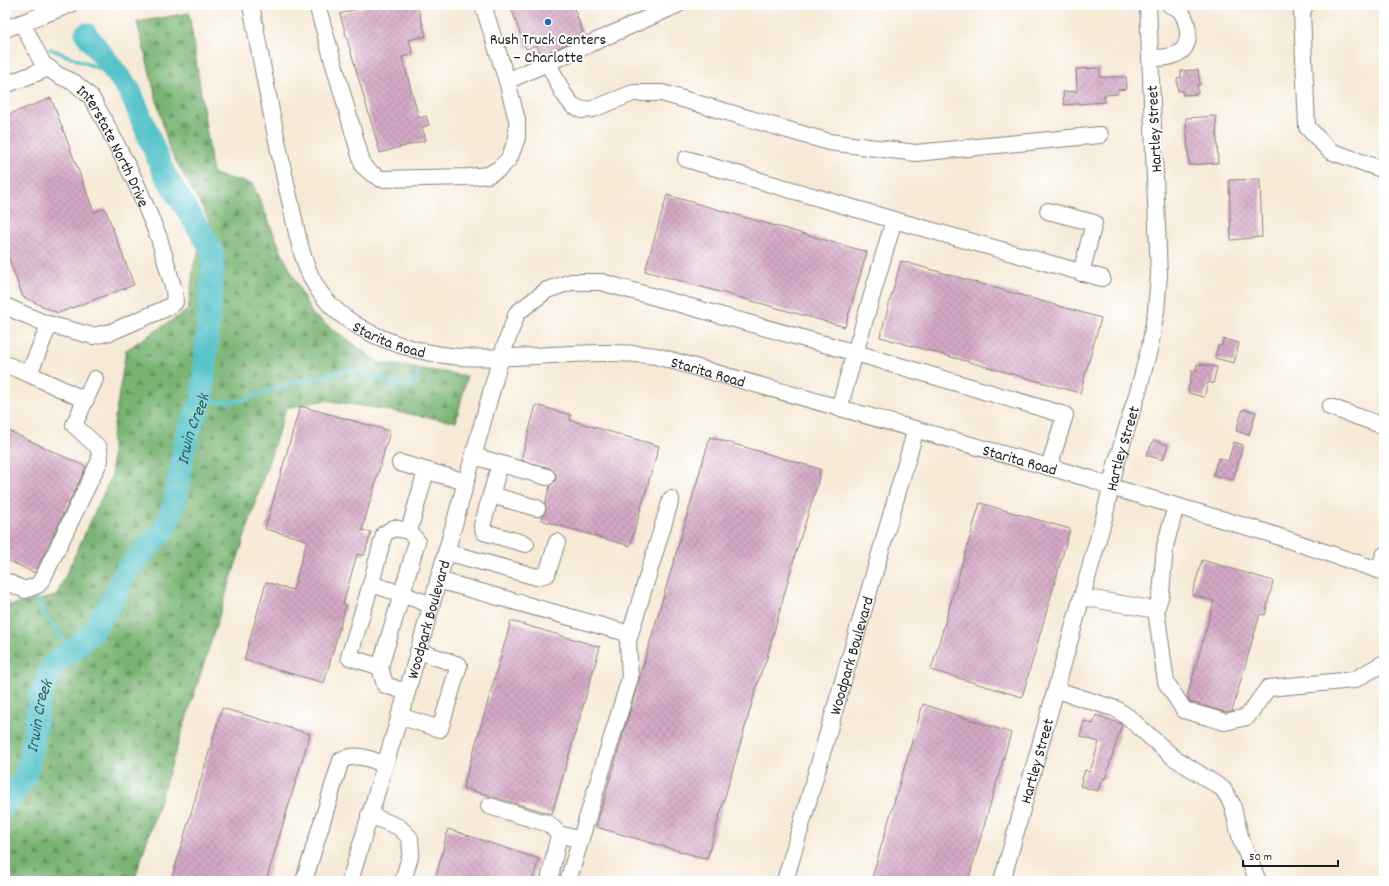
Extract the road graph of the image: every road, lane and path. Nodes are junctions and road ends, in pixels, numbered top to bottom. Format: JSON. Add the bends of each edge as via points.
{"nodes":[{"id":1,"x":69,"y":5,"type":"edge"},
{"id":2,"x":251,"y":5,"type":"edge"},
{"id":3,"x":317,"y":5,"type":"edge"},
{"id":4,"x":483,"y":5,"type":"edge"},
{"id":5,"x":677,"y":5,"type":"edge"},
{"id":6,"x":1148,"y":5,"type":"edge"},
{"id":7,"x":1153,"y":5,"type":"edge"},
{"id":8,"x":1170,"y":5,"type":"edge"},
{"id":9,"x":1305,"y":5,"type":"edge"},
{"id":10,"x":22,"y":22,"type":"junction"},
{"id":11,"x":5,"y":29,"type":"edge"},
{"id":12,"x":1150,"y":58,"type":"junction"},
{"id":13,"x":548,"y":63,"type":"junction"},
{"id":14,"x":49,"y":68,"type":"junction"},
{"id":15,"x":507,"y":81,"type":"junction"},
{"id":16,"x":5,"y":85,"type":"edge"},
{"id":17,"x":1100,"y":135,"type":"dead end"},
{"id":18,"x":686,"y":159,"type":"dead end"},
{"id":19,"x":1384,"y":170,"type":"edge"},
{"id":20,"x":1048,"y":211,"type":"dead end"},
{"id":21,"x":894,"y":220,"type":"junction"},
{"id":22,"x":1081,"y":273,"type":"junction"},
{"id":23,"x":1102,"y":278,"type":"dead end"},
{"id":24,"x":5,"y":306,"type":"edge"},
{"id":25,"x":48,"y":324,"type":"junction"},
{"id":26,"x":856,"y":353,"type":"junction"},
{"id":27,"x":501,"y":357,"type":"junction"},
{"id":28,"x":5,"y":364,"type":"edge"},
{"id":29,"x":29,"y":374,"type":"junction"},
{"id":30,"x":95,"y":379,"type":"dead end"},
{"id":31,"x":85,"y":400,"type":"junction"},
{"id":32,"x":1330,"y":407,"type":"dead end"},
{"id":33,"x":839,"y":408,"type":"junction"},
{"id":34,"x":1384,"y":426,"type":"edge"},
{"id":35,"x":916,"y":429,"type":"junction"},
{"id":36,"x":473,"y":456,"type":"junction"},
{"id":37,"x":400,"y":463,"type":"dead end"},
{"id":38,"x":500,"y":464,"type":"junction"},
{"id":39,"x":1049,"y":467,"type":"junction"},
{"id":40,"x":426,"y":471,"type":"junction"},
{"id":41,"x":547,"y":477,"type":"dead end"},
{"id":42,"x":466,"y":482,"type":"junction"},
{"id":43,"x":1111,"y":487,"type":"junction"},
{"id":44,"x":491,"y":495,"type":"junction"},
{"id":45,"x":672,"y":499,"type":"dead end"},
{"id":46,"x":1176,"y":506,"type":"junction"},
{"id":47,"x":537,"y":508,"type":"dead end"},
{"id":48,"x":409,"y":531,"type":"junction"},
{"id":49,"x":557,"y":542,"type":"dead end"},
{"id":50,"x":526,"y":544,"type":"dead end"},
{"id":51,"x":446,"y":552,"type":"junction"},
{"id":52,"x":1384,"y":555,"type":"edge"},
{"id":53,"x":1381,"y":571,"type":"edge"},
{"id":54,"x":438,"y":580,"type":"junction"},
{"id":55,"x":5,"y":581,"type":"edge"},
{"id":56,"x":371,"y":584,"type":"junction"},
{"id":57,"x":402,"y":594,"type":"junction"},
{"id":58,"x":1082,"y":597,"type":"junction"},
{"id":59,"x":431,"y":605,"type":"junction"},
{"id":60,"x":1156,"y":610,"type":"junction"},
{"id":61,"x":630,"y":634,"type":"junction"},
{"id":62,"x":418,"y":651,"type":"junction"},
{"id":63,"x":1384,"y":663,"type":"edge"},
{"id":64,"x":380,"y":667,"type":"junction"},
{"id":65,"x":1057,"y":690,"type":"junction"},
{"id":66,"x":407,"y":692,"type":"junction"},
{"id":67,"x":399,"y":716,"type":"junction"},
{"id":68,"x":384,"y":764,"type":"junction"},
{"id":69,"x":489,"y":806,"type":"dead end"},
{"id":70,"x":369,"y":815,"type":"junction"},
{"id":71,"x":559,"y":834,"type":"junction"},
{"id":72,"x":580,"y":840,"type":"junction"},
{"id":73,"x":304,"y":881,"type":"edge"},
{"id":74,"x":350,"y":881,"type":"edge"},
{"id":75,"x":403,"y":881,"type":"edge"},
{"id":76,"x":548,"y":881,"type":"edge"},
{"id":77,"x":568,"y":881,"type":"edge"},
{"id":78,"x":786,"y":881,"type":"edge"},
{"id":79,"x":1002,"y":881,"type":"edge"},
{"id":80,"x":1258,"y":881,"type":"edge"}],
"edges":[{"from":1,"to":10,"type":"street"},
{"from":2,"to":27,"type":"street","name":"Starita Road","via":[[275,138],[302,253],[319,290],[339,313],[382,338],[433,353],[459,357]]},
{"from":3,"to":15,"type":"street","via":[[363,166],[381,179],[468,177],[488,175],[499,169],[509,159],[517,138],[517,120]]},
{"from":4,"to":15,"type":"street"},
{"from":5,"to":13,"type":"street"},
{"from":6,"to":7,"type":"street"},
{"from":6,"to":12,"type":"street","name":"Hartley Street"},
{"from":8,"to":12,"type":"street","via":[[1182,12],[1186,22],[1187,38],[1184,48],[1174,56]]},
{"from":9,"to":19,"type":"street","via":[[1302,14],[1307,127],[1330,151]]},
{"from":10,"to":11,"type":"street"},
{"from":10,"to":14,"type":"street","name":"Interstate North Drive","via":[[43,64]]},
{"from":12,"to":43,"type":"street","name":"Hartley Street","via":[[1159,275],[1156,310],[1150,346]]},
{"from":13,"to":15,"type":"street"},
{"from":13,"to":17,"type":"street","via":[[563,93],[572,105],[582,110],[593,109],[633,93],[662,93],[829,142],[916,153]]},
{"from":14,"to":16,"type":"street"},
{"from":14,"to":25,"type":"street","name":"Interstate North Drive","via":[[75,83],[91,97],[103,118],[136,183],[159,238],[174,290],[174,302],[169,307],[111,332],[93,336]]},
{"from":18,"to":21,"type":"street"},
{"from":20,"to":22,"type":"street","via":[[1094,223]]},
{"from":21,"to":22,"type":"street"},
{"from":21,"to":26,"type":"street"},
{"from":22,"to":23,"type":"street"},
{"from":24,"to":25,"type":"street"},
{"from":25,"to":29,"type":"street"},
{"from":26,"to":27,"type":"street","name":"Woodpark Boulevard","via":[[601,282],[571,282],[547,290],[517,313]]},
{"from":26,"to":33,"type":"street"},
{"from":26,"to":39,"type":"street","name":"Woodpark Boulevard","via":[[1065,415]]},
{"from":27,"to":33,"type":"street","name":"Starita Road","via":[[617,352],[656,356]]},
{"from":27,"to":36,"type":"street","name":"Woodpark Boulevard"},
{"from":28,"to":29,"type":"street"},
{"from":29,"to":31,"type":"street"},
{"from":30,"to":31,"type":"street"},
{"from":31,"to":55,"type":"street","via":[[74,425],[99,448],[100,460],[38,585],[25,590]]},
{"from":32,"to":34,"type":"street"},
{"from":33,"to":35,"type":"street","name":"Starita Road"},
{"from":35,"to":39,"type":"street","name":"Starita Road"},
{"from":35,"to":78,"type":"street","name":"Woodpark Boulevard"},
{"from":36,"to":38,"type":"street"},
{"from":36,"to":42,"type":"street","name":"Woodpark Boulevard"},
{"from":37,"to":40,"type":"street"},
{"from":38,"to":41,"type":"street"},
{"from":38,"to":44,"type":"street"},
{"from":39,"to":43,"type":"street","name":"Starita Road"},
{"from":40,"to":42,"type":"street"},
{"from":40,"to":48,"type":"street"},
{"from":42,"to":51,"type":"street","name":"Woodpark Boulevard"},
{"from":43,"to":46,"type":"street","name":"Starita Road"},
{"from":43,"to":58,"type":"street","name":"Hartley Street"},
{"from":44,"to":47,"type":"street"},
{"from":44,"to":50,"type":"street","via":[[482,526],[484,532]]},
{"from":45,"to":61,"type":"street"},
{"from":46,"to":53,"type":"street","name":"Starita Road","via":[[1265,532]]},
{"from":46,"to":60,"type":"street","via":[[1165,546],[1161,594]]},
{"from":48,"to":56,"type":"street","via":[[394,528],[384,534]]},
{"from":48,"to":57,"type":"street","via":[[417,541]]},
{"from":49,"to":51,"type":"street","via":[[547,574],[537,577]]},
{"from":51,"to":54,"type":"street","name":"Woodpark Boulevard"},
{"from":52,"to":53,"type":"street"},
{"from":54,"to":59,"type":"street","name":"Woodpark Boulevard"},
{"from":54,"to":61,"type":"street"},
{"from":56,"to":57,"type":"street"},
{"from":56,"to":64,"type":"street","via":[[349,657]]},
{"from":57,"to":59,"type":"street"},
{"from":57,"to":64,"type":"street"},
{"from":58,"to":60,"type":"street"},
{"from":58,"to":65,"type":"street","name":"Hartley Street"},
{"from":59,"to":62,"type":"street","name":"Woodpark Boulevard"},
{"from":60,"to":63,"type":"street","via":[[1166,682],[1184,710],[1225,722],[1246,717],[1268,688],[1354,680]]},
{"from":61,"to":72,"type":"street","via":[[630,678]]},
{"from":62,"to":66,"type":"street","name":"Woodpark Boulevard"},
{"from":62,"to":67,"type":"street","via":[[459,665],[455,679],[440,729]]},
{"from":64,"to":66,"type":"street","via":[[385,685]]},
{"from":65,"to":79,"type":"street","name":"Hartley Street"},
{"from":65,"to":80,"type":"street","via":[[1116,709],[1173,757],[1223,789],[1232,804],[1241,840]]},
{"from":66,"to":67,"type":"street","name":"Woodpark Boulevard"},
{"from":67,"to":68,"type":"street","name":"Woodpark Boulevard"},
{"from":68,"to":70,"type":"street","name":"Woodpark Boulevard"},
{"from":68,"to":73,"type":"street","via":[[362,756],[349,756],[341,760]]},
{"from":69,"to":71,"type":"street","via":[[548,824]]},
{"from":70,"to":74,"type":"street","name":"Woodpark Boulevard"},
{"from":70,"to":75,"type":"street","via":[[399,827],[410,838],[411,853]]},
{"from":71,"to":72,"type":"street"},
{"from":71,"to":76,"type":"street"},
{"from":72,"to":77,"type":"street"}]}
